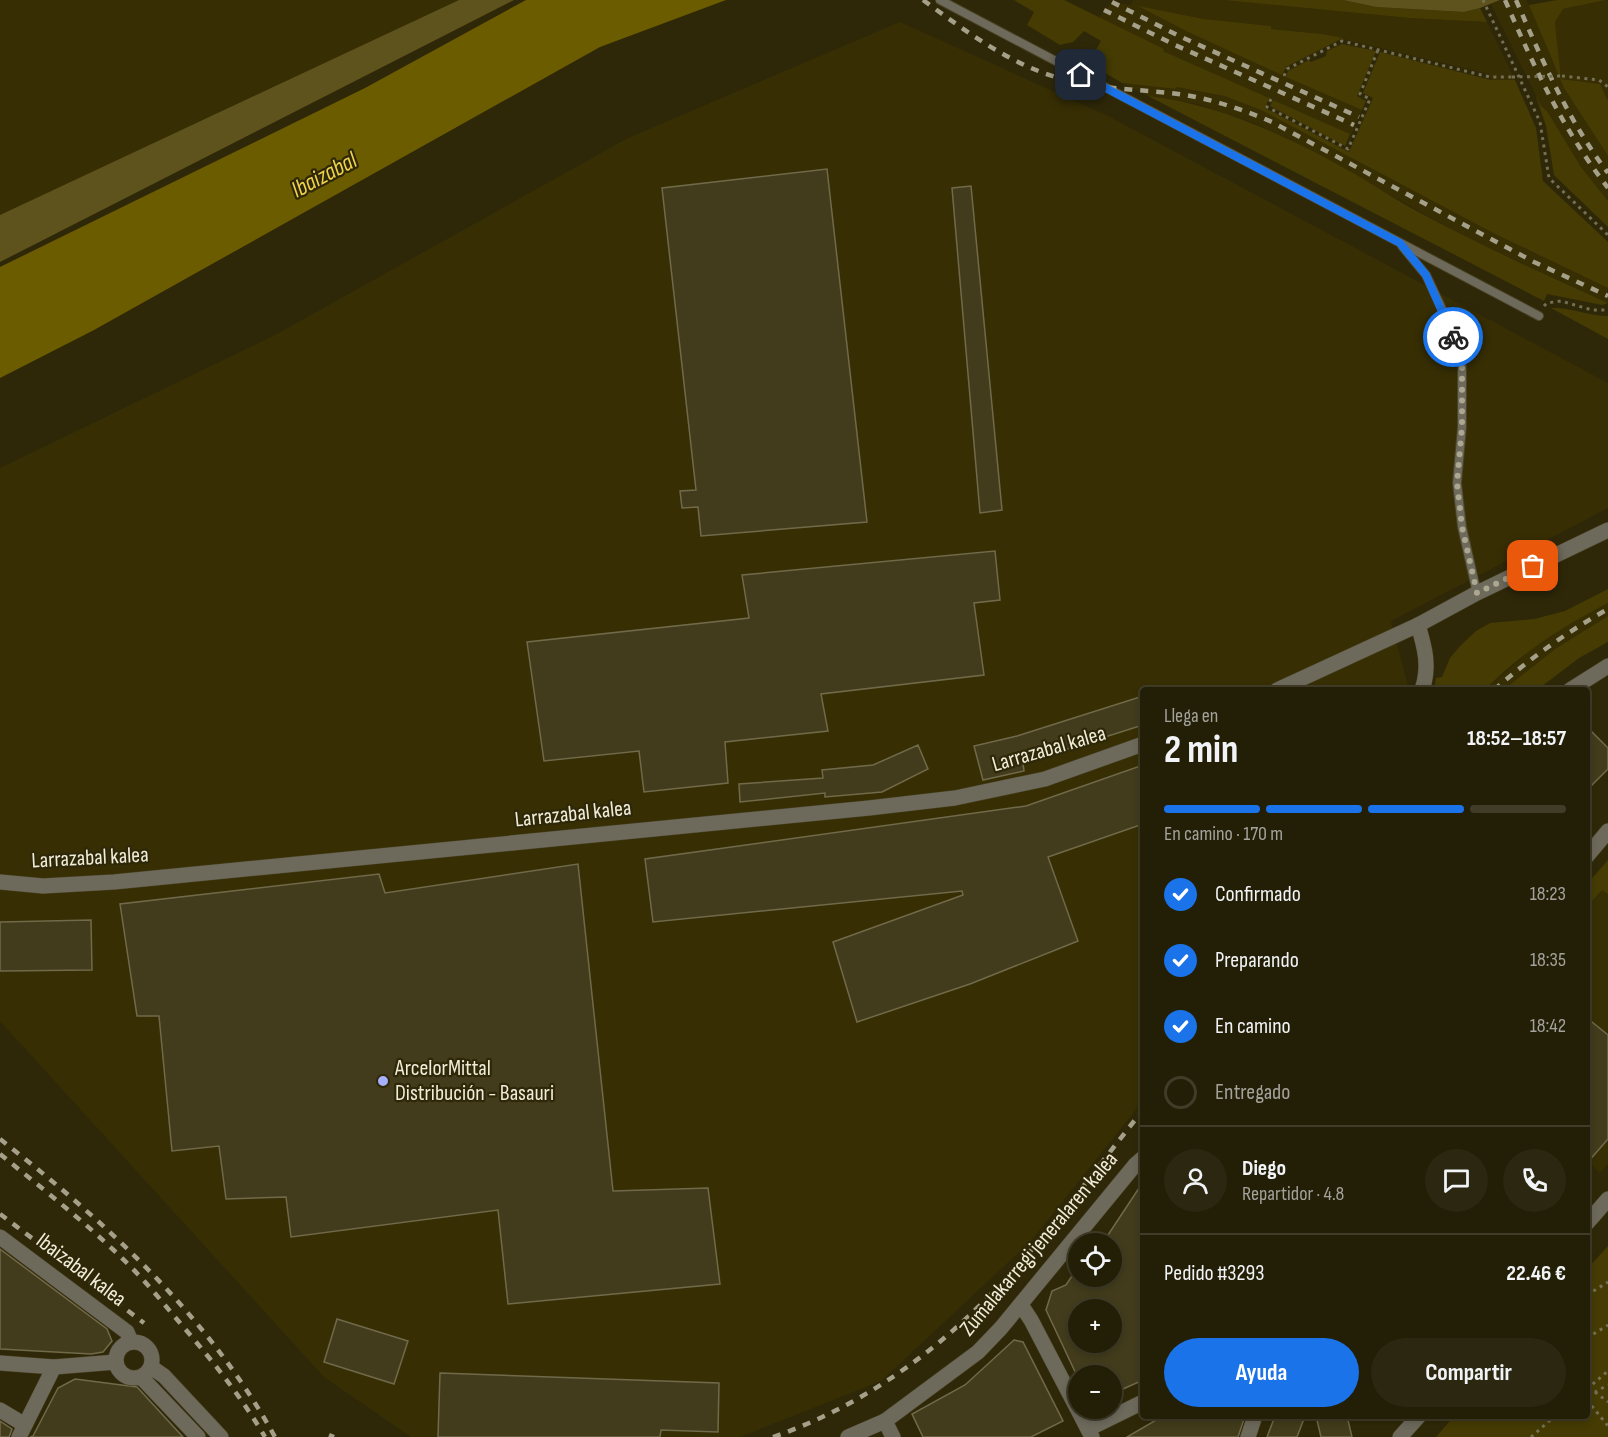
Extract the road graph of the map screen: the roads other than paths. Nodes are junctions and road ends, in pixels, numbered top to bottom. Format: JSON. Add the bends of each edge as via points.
{"nodes":[{"id":1,"x":940,"y":0,"type":"edge"},
{"id":2,"x":1400,"y":243,"type":"junction"},
{"id":3,"x":1539,"y":316,"type":"road end"},
{"id":4,"x":1608,"y":530,"type":"edge"},
{"id":5,"x":1477,"y":593,"type":"junction"},
{"id":6,"x":1418,"y":625,"type":"junction"},
{"id":7,"x":1608,"y":666,"type":"edge"},
{"id":8,"x":1284,"y":687,"type":"edge"},
{"id":9,"x":1423,"y":687,"type":"edge"},
{"id":10,"x":1575,"y":687,"type":"edge"},
{"id":11,"x":1140,"y":745,"type":"edge"},
{"id":12,"x":1608,"y":831,"type":"edge"},
{"id":13,"x":1590,"y":852,"type":"edge"},
{"id":14,"x":0,"y":882,"type":"edge"},
{"id":15,"x":1140,"y":1161,"type":"edge"},
{"id":16,"x":1608,"y":1199,"type":"edge"},
{"id":17,"x":1590,"y":1220,"type":"edge"},
{"id":18,"x":0,"y":1237,"type":"edge"},
{"id":19,"x":1021,"y":1305,"type":"junction"},
{"id":20,"x":131,"y":1342,"type":"junction"},
{"id":21,"x":116,"y":1362,"type":"junction"},
{"id":22,"x":0,"y":1363,"type":"edge"},
{"id":23,"x":54,"y":1367,"type":"junction"},
{"id":24,"x":146,"y":1372,"type":"junction"},
{"id":25,"x":1140,"y":1404,"type":"edge"},
{"id":26,"x":0,"y":1410,"type":"edge"},
{"id":27,"x":1254,"y":1419,"type":"edge"},
{"id":28,"x":1416,"y":1419,"type":"edge"},
{"id":29,"x":885,"y":1421,"type":"junction"},
{"id":30,"x":22,"y":1431,"type":"edge"},
{"id":31,"x":1090,"y":1433,"type":"edge"},
{"id":32,"x":198,"y":1437,"type":"edge"},
{"id":33,"x":221,"y":1437,"type":"edge"},
{"id":34,"x":848,"y":1437,"type":"edge"},
{"id":35,"x":893,"y":1437,"type":"edge"},
{"id":36,"x":1248,"y":1437,"type":"edge"},
{"id":37,"x":1400,"y":1437,"type":"edge"}],
"edges":[{"from":1,"to":2,"type":"lane"},
{"from":2,"to":3,"type":"lane"},
{"from":2,"to":5,"type":"lane","via":[[1426,275],[1450,326],[1462,366],[1457,483]]},
{"from":4,"to":5,"type":"street"},
{"from":5,"to":6,"type":"street"},
{"from":6,"to":8,"type":"street"},
{"from":6,"to":9,"type":"street","via":[[1427,666]]},
{"from":7,"to":10,"type":"street"},
{"from":11,"to":14,"type":"street","name":"Larrazabal kalea","via":[[1045,778],[955,798],[114,882],[43,886]]},
{"from":12,"to":13,"type":"street"},
{"from":15,"to":19,"type":"street","name":"Zumalakarregi jeneralaren kalea"},
{"from":16,"to":17,"type":"street"},
{"from":18,"to":20,"type":"street","name":"Ibaizabal kalea","via":[[127,1332]]},
{"from":19,"to":29,"type":"street","name":"Zumalakarregi jeneralaren kalea","via":[[978,1352]]},
{"from":19,"to":31,"type":"street"},
{"from":20,"to":21,"type":"street","via":[[118,1351]]},
{"from":20,"to":24,"type":"street","via":[[142,1343],[150,1351]]},
{"from":21,"to":23,"type":"street"},
{"from":21,"to":24,"type":"street","via":[[130,1377]]},
{"from":22,"to":23,"type":"street"},
{"from":23,"to":30,"type":"street"},
{"from":24,"to":32,"type":"street"},
{"from":24,"to":33,"type":"street","via":[[164,1376]]},
{"from":25,"to":31,"type":"street"},
{"from":26,"to":30,"type":"street"},
{"from":27,"to":36,"type":"street"},
{"from":28,"to":37,"type":"street"},
{"from":29,"to":34,"type":"street","name":"Zumalakarregi jeneralaren kalea"},
{"from":29,"to":35,"type":"street"}]}
